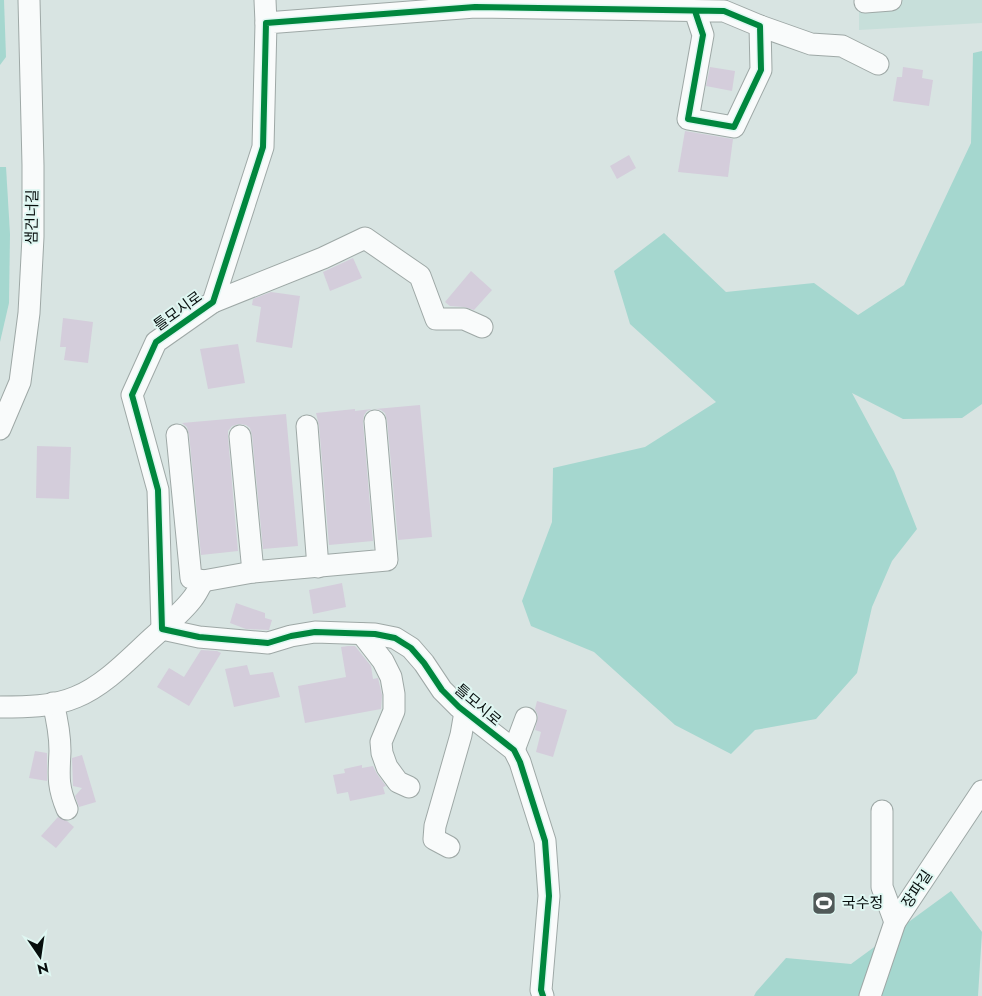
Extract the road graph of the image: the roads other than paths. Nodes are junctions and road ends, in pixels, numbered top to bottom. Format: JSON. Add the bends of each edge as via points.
{"nodes":[{"id":1,"x":29,"y":0,"type":"edge"},
{"id":2,"x":265,"y":0,"type":"edge"},
{"id":3,"x":891,"y":0,"type":"edge"},
{"id":4,"x":865,"y":2,"type":"dead end"},
{"id":5,"x":695,"y":11,"type":"junction"},
{"id":6,"x":266,"y":23,"type":"junction"},
{"id":7,"x":760,"y":26,"type":"junction"},
{"id":8,"x":878,"y":64,"type":"dead end"},
{"id":9,"x":213,"y":302,"type":"junction"},
{"id":10,"x":482,"y":327,"type":"dead end"},
{"id":11,"x":374,"y":421,"type":"dead end"},
{"id":12,"x":307,"y":426,"type":"dead end"},
{"id":13,"x":0,"y":430,"type":"edge"},
{"id":14,"x":177,"y":435,"type":"dead end"},
{"id":15,"x":240,"y":436,"type":"dead end"},
{"id":16,"x":318,"y":567,"type":"junction"},
{"id":17,"x":253,"y":572,"type":"junction"},
{"id":18,"x":203,"y":581,"type":"junction"},
{"id":19,"x":162,"y":629,"type":"junction"},
{"id":20,"x":362,"y":634,"type":"junction"},
{"id":21,"x":53,"y":703,"type":"junction"},
{"id":22,"x":0,"y":707,"type":"edge"},
{"id":23,"x":465,"y":712,"type":"junction"},
{"id":24,"x":526,"y":718,"type":"dead end"},
{"id":25,"x":514,"y":750,"type":"junction"},
{"id":26,"x":409,"y":787,"type":"dead end"},
{"id":27,"x":982,"y":791,"type":"edge"},
{"id":28,"x":67,"y":809,"type":"dead end"},
{"id":29,"x":882,"y":811,"type":"dead end"},
{"id":30,"x":449,"y":847,"type":"dead end"},
{"id":31,"x":895,"y":922,"type":"junction"},
{"id":32,"x":543,"y":996,"type":"edge"},
{"id":33,"x":870,"y":996,"type":"edge"}],
"edges":[{"from":1,"to":13,"type":"street","name":"샘건너길","via":[[33,165],[29,313],[20,382]]},
{"from":2,"to":6,"type":"street","name":"틀모시로"},
{"from":3,"to":4,"type":"street"},
{"from":5,"to":6,"type":"street","via":[[475,8]]},
{"from":5,"to":7,"type":"street","via":[[724,11]]},
{"from":5,"to":7,"type":"street","via":[[703,35],[688,119],[734,127],[760,70]]},
{"from":6,"to":9,"type":"street","name":"틀모시로","via":[[263,146]]},
{"from":7,"to":8,"type":"street","via":[[811,44],[842,46]]},
{"from":9,"to":10,"type":"street","name":"틀모시로","via":[[366,238],[420,276],[436,319],[464,319]]},
{"from":9,"to":19,"type":"street","name":"틀모시로","via":[[156,342],[132,395],[158,490]]},
{"from":11,"to":16,"type":"street","via":[[387,560]]},
{"from":12,"to":16,"type":"street"},
{"from":14,"to":18,"type":"street","via":[[191,578]]},
{"from":15,"to":17,"type":"street"},
{"from":16,"to":17,"type":"street"},
{"from":17,"to":18,"type":"street"},
{"from":18,"to":19,"type":"street","via":[[194,597]]},
{"from":19,"to":20,"type":"street","name":"틀모시로","via":[[199,637],[268,643],[315,632]]},
{"from":19,"to":21,"type":"street","via":[[96,685],[77,697]]},
{"from":20,"to":23,"type":"street","name":"틀모시로","via":[[395,638],[411,648],[442,690]]},
{"from":20,"to":26,"type":"street","via":[[383,661],[391,677],[394,694],[394,710],[381,742],[382,753],[387,768],[398,782]]},
{"from":21,"to":22,"type":"street"},
{"from":21,"to":28,"type":"street","via":[[60,750],[60,792]]},
{"from":23,"to":25,"type":"street","name":"틀모시로"},
{"from":23,"to":30,"type":"street","via":[[435,826],[434,839]]},
{"from":24,"to":25,"type":"street"},
{"from":25,"to":32,"type":"street","via":[[544,840],[548,896]]},
{"from":27,"to":31,"type":"street","name":"장파길"},
{"from":29,"to":31,"type":"street","via":[[882,887]]},
{"from":31,"to":33,"type":"street","name":"장파길"}]}
